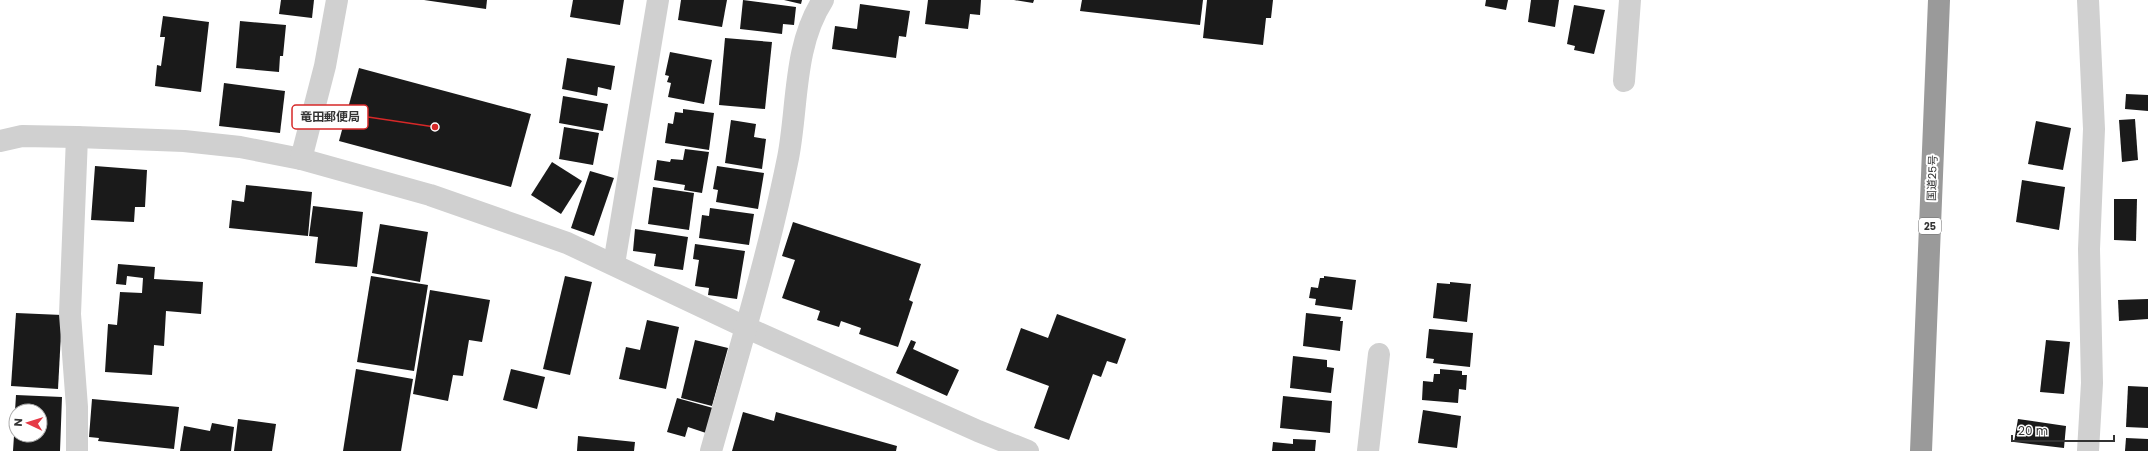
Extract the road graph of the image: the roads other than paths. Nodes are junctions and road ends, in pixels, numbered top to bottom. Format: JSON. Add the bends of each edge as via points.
{"nodes":[{"id":1,"x":337,"y":0,"type":"edge"},
{"id":2,"x":658,"y":0,"type":"edge"},
{"id":3,"x":823,"y":0,"type":"edge"},
{"id":4,"x":1630,"y":0,"type":"edge"},
{"id":5,"x":1940,"y":0,"type":"edge"},
{"id":6,"x":2088,"y":0,"type":"edge"},
{"id":7,"x":1624,"y":80,"type":"dead end"},
{"id":8,"x":77,"y":137,"type":"junction"},
{"id":9,"x":0,"y":141,"type":"edge"},
{"id":10,"x":301,"y":159,"type":"junction"},
{"id":11,"x":614,"y":264,"type":"junction"},
{"id":12,"x":746,"y":327,"type":"junction"},
{"id":13,"x":1379,"y":354,"type":"dead end"},
{"id":14,"x":77,"y":451,"type":"edge"},
{"id":15,"x":711,"y":451,"type":"edge"},
{"id":16,"x":1028,"y":451,"type":"edge"},
{"id":17,"x":1368,"y":451,"type":"edge"},
{"id":18,"x":1922,"y":451,"type":"edge"},
{"id":19,"x":2088,"y":451,"type":"edge"}],
"edges":[{"from":1,"to":10,"type":"street","via":[[325,66]]},
{"from":2,"to":11,"type":"street"},
{"from":3,"to":12,"type":"street","via":[[806,41],[788,157]]},
{"from":4,"to":7,"type":"street"},
{"from":5,"to":18,"type":"highway","name":"国道25号","number":"25"},
{"from":6,"to":19,"type":"street","via":[[2094,129],[2089,249],[2092,384]]},
{"from":8,"to":9,"type":"street","via":[[22,136]]},
{"from":8,"to":10,"type":"street","via":[[184,141],[240,147]]},
{"from":8,"to":14,"type":"street","via":[[70,314],[77,407]]},
{"from":10,"to":11,"type":"street","via":[[430,195],[567,243]]},
{"from":11,"to":12,"type":"street"},
{"from":12,"to":15,"type":"street"},
{"from":12,"to":16,"type":"street"},
{"from":13,"to":17,"type":"street"}]}
